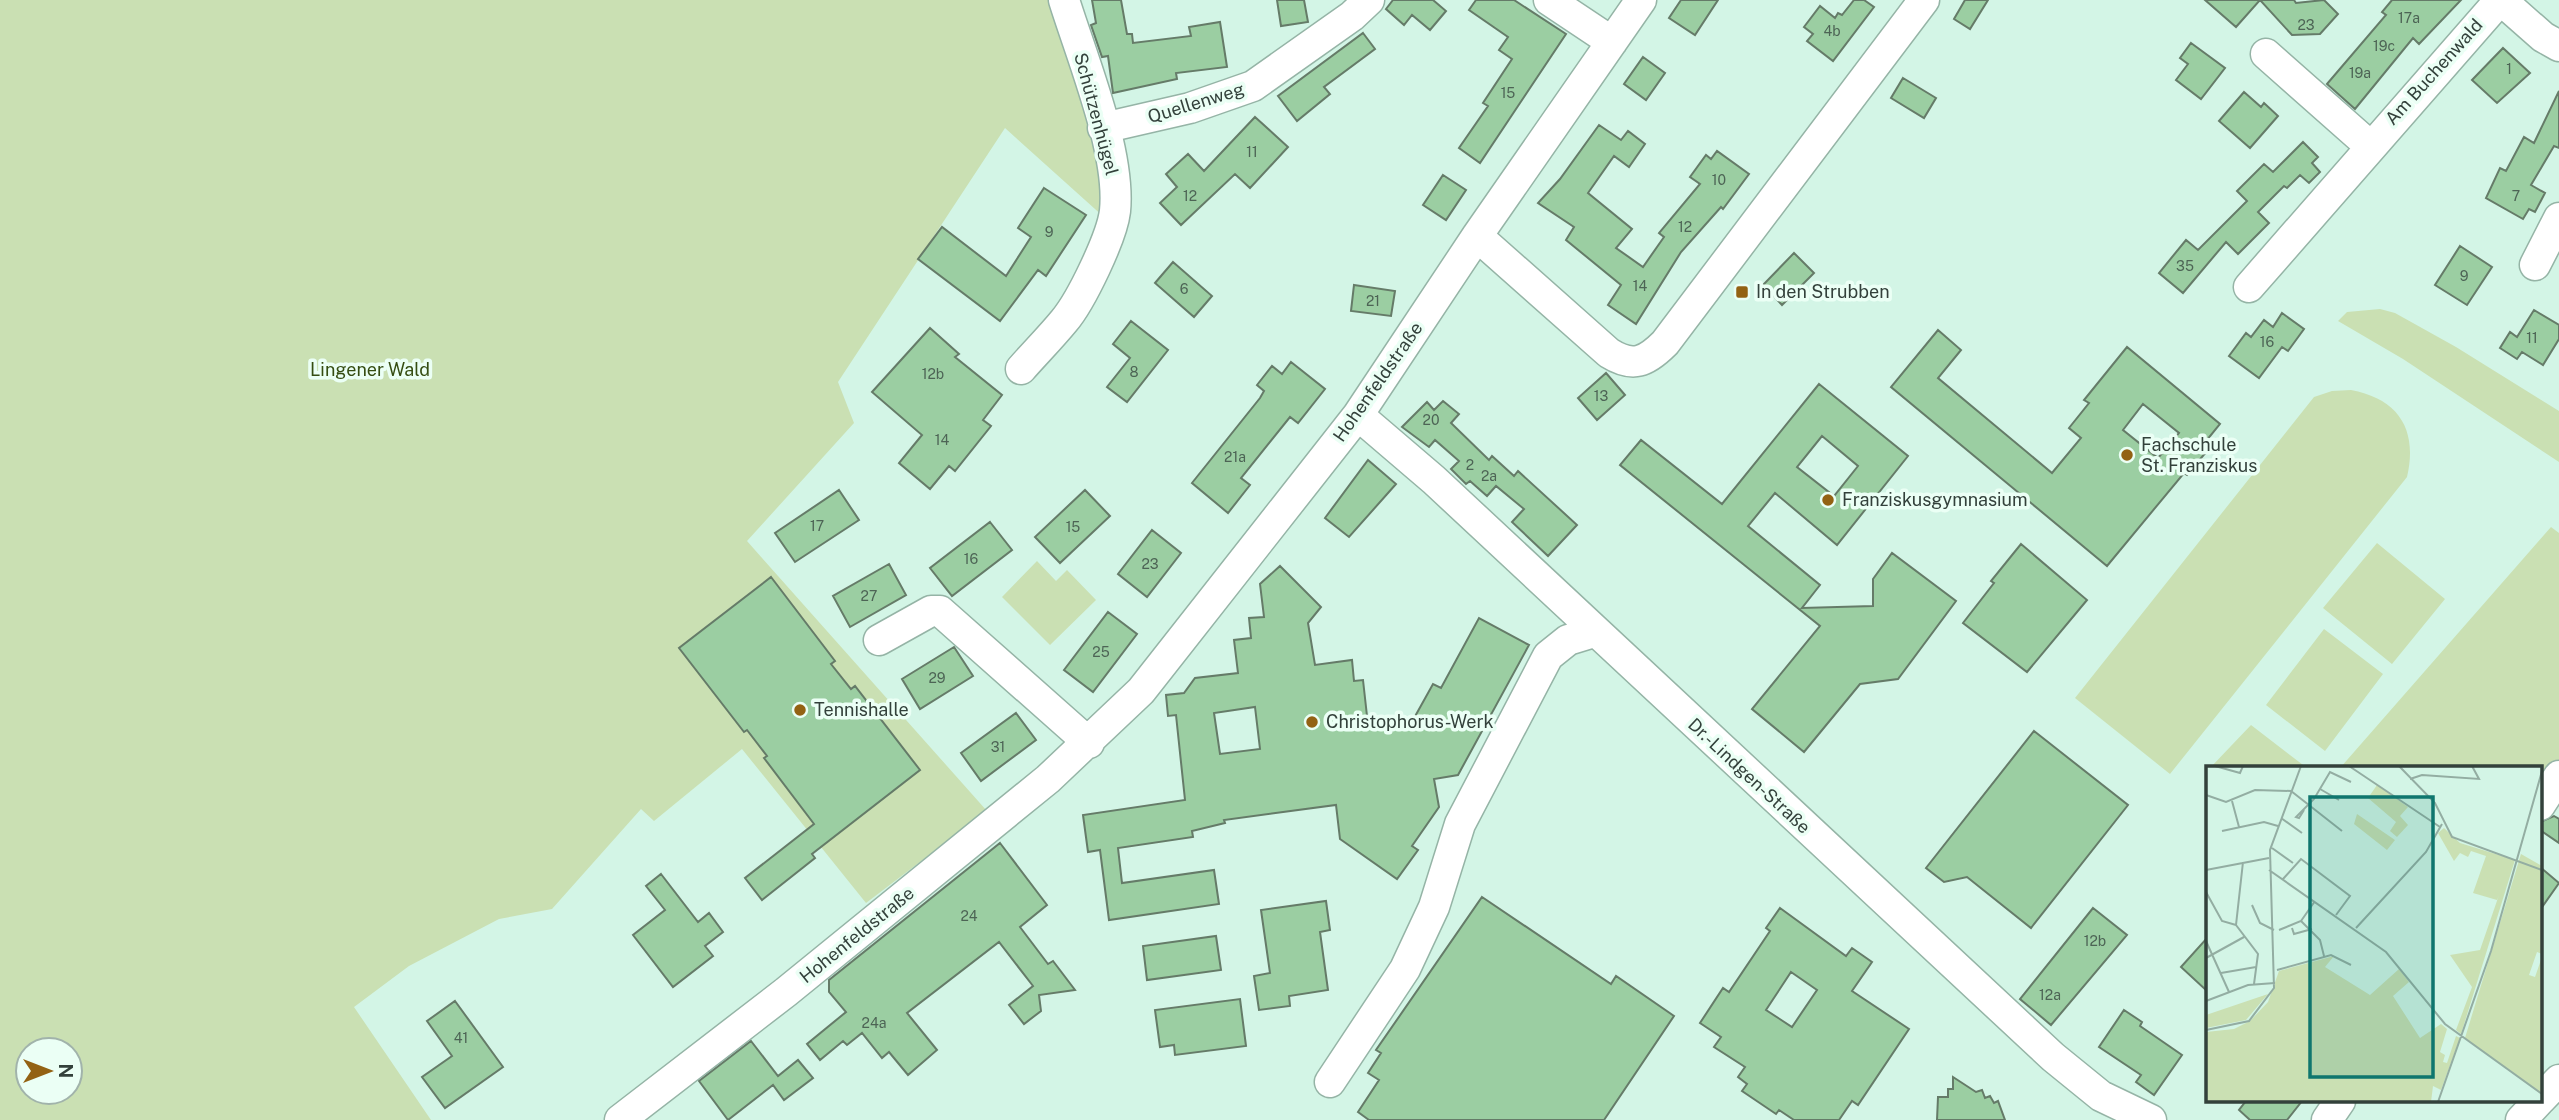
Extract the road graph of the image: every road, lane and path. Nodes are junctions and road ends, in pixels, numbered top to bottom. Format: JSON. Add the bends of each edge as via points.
{"nodes":[{"id":1,"x":1064,"y":0,"type":"edge"},
{"id":2,"x":1549,"y":0,"type":"edge"},
{"id":3,"x":1641,"y":0,"type":"edge"},
{"id":4,"x":1924,"y":0,"type":"edge"},
{"id":5,"x":2500,"y":0,"type":"edge"},
{"id":6,"x":1353,"y":5,"type":"edge"},
{"id":7,"x":1612,"y":42,"type":"junction"},
{"id":8,"x":2559,"y":46,"type":"edge"},
{"id":9,"x":2266,"y":54,"type":"dead end"},
{"id":10,"x":1103,"y":128,"type":"junction"},
{"id":11,"x":2370,"y":146,"type":"junction"},
{"id":12,"x":2559,"y":218,"type":"edge"},
{"id":13,"x":1477,"y":236,"type":"junction"},
{"id":14,"x":2535,"y":265,"type":"dead end"},
{"id":15,"x":2249,"y":287,"type":"dead end"},
{"id":16,"x":1021,"y":369,"type":"dead end"},
{"id":17,"x":1358,"y":415,"type":"junction"},
{"id":18,"x":1594,"y":632,"type":"junction"},
{"id":19,"x":879,"y":640,"type":"dead end"},
{"id":20,"x":1089,"y":743,"type":"junction"},
{"id":21,"x":2559,"y":776,"type":"edge"},
{"id":22,"x":2542,"y":801,"type":"edge"},
{"id":23,"x":2559,"y":1080,"type":"edge"},
{"id":24,"x":1330,"y":1082,"type":"dead end"},
{"id":25,"x":2542,"y":1098,"type":"edge"},
{"id":26,"x":2339,"y":1102,"type":"edge"},
{"id":27,"x":2538,"y":1102,"type":"edge"},
{"id":28,"x":620,"y":1120,"type":"edge"},
{"id":29,"x":2151,"y":1120,"type":"edge"},
{"id":30,"x":2327,"y":1120,"type":"edge"},
{"id":31,"x":2521,"y":1120,"type":"edge"}],
"edges":[{"from":1,"to":10,"type":"street","name":"Schützenhügel"},
{"from":2,"to":7,"type":"street"},
{"from":3,"to":7,"type":"street","name":"Hohenfeldstraße"},
{"from":4,"to":13,"type":"street","via":[[1649,359],[1623,362],[1609,353]]},
{"from":5,"to":8,"type":"street"},
{"from":5,"to":11,"type":"street","name":"Am Buchenwald"},
{"from":6,"to":10,"type":"street","name":"Quellenweg","via":[[1253,86],[1190,108]]},
{"from":7,"to":13,"type":"street","name":"Hohenfeldstraße"},
{"from":9,"to":11,"type":"street"},
{"from":10,"to":16,"type":"street","name":"Schützenhügel","via":[[1115,187],[1110,235],[1066,319]]},
{"from":11,"to":15,"type":"street","name":"Am Buchenwald"},
{"from":12,"to":14,"type":"street"},
{"from":13,"to":17,"type":"street","name":"Hohenfeldstraße"},
{"from":17,"to":18,"type":"street","name":"Dr.-Lindgen-Straße","via":[[1434,480]]},
{"from":17,"to":20,"type":"street","name":"Hohenfeldstraße","via":[[1141,691]]},
{"from":18,"to":24,"type":"street","via":[[1568,640],[1548,656],[1460,824],[1434,907],[1405,970]]},
{"from":18,"to":29,"type":"street","name":"Dr.-Lindgen-Straße","via":[[2053,1057],[2101,1096]]},
{"from":19,"to":20,"type":"street","via":[[931,611],[940,611]]},
{"from":20,"to":28,"type":"street","name":"Hohenfeldstraße","via":[[786,992]]},
{"from":21,"to":22,"type":"street"},
{"from":23,"to":25,"type":"street"},
{"from":26,"to":30,"type":"street"},
{"from":27,"to":31,"type":"street"}]}
